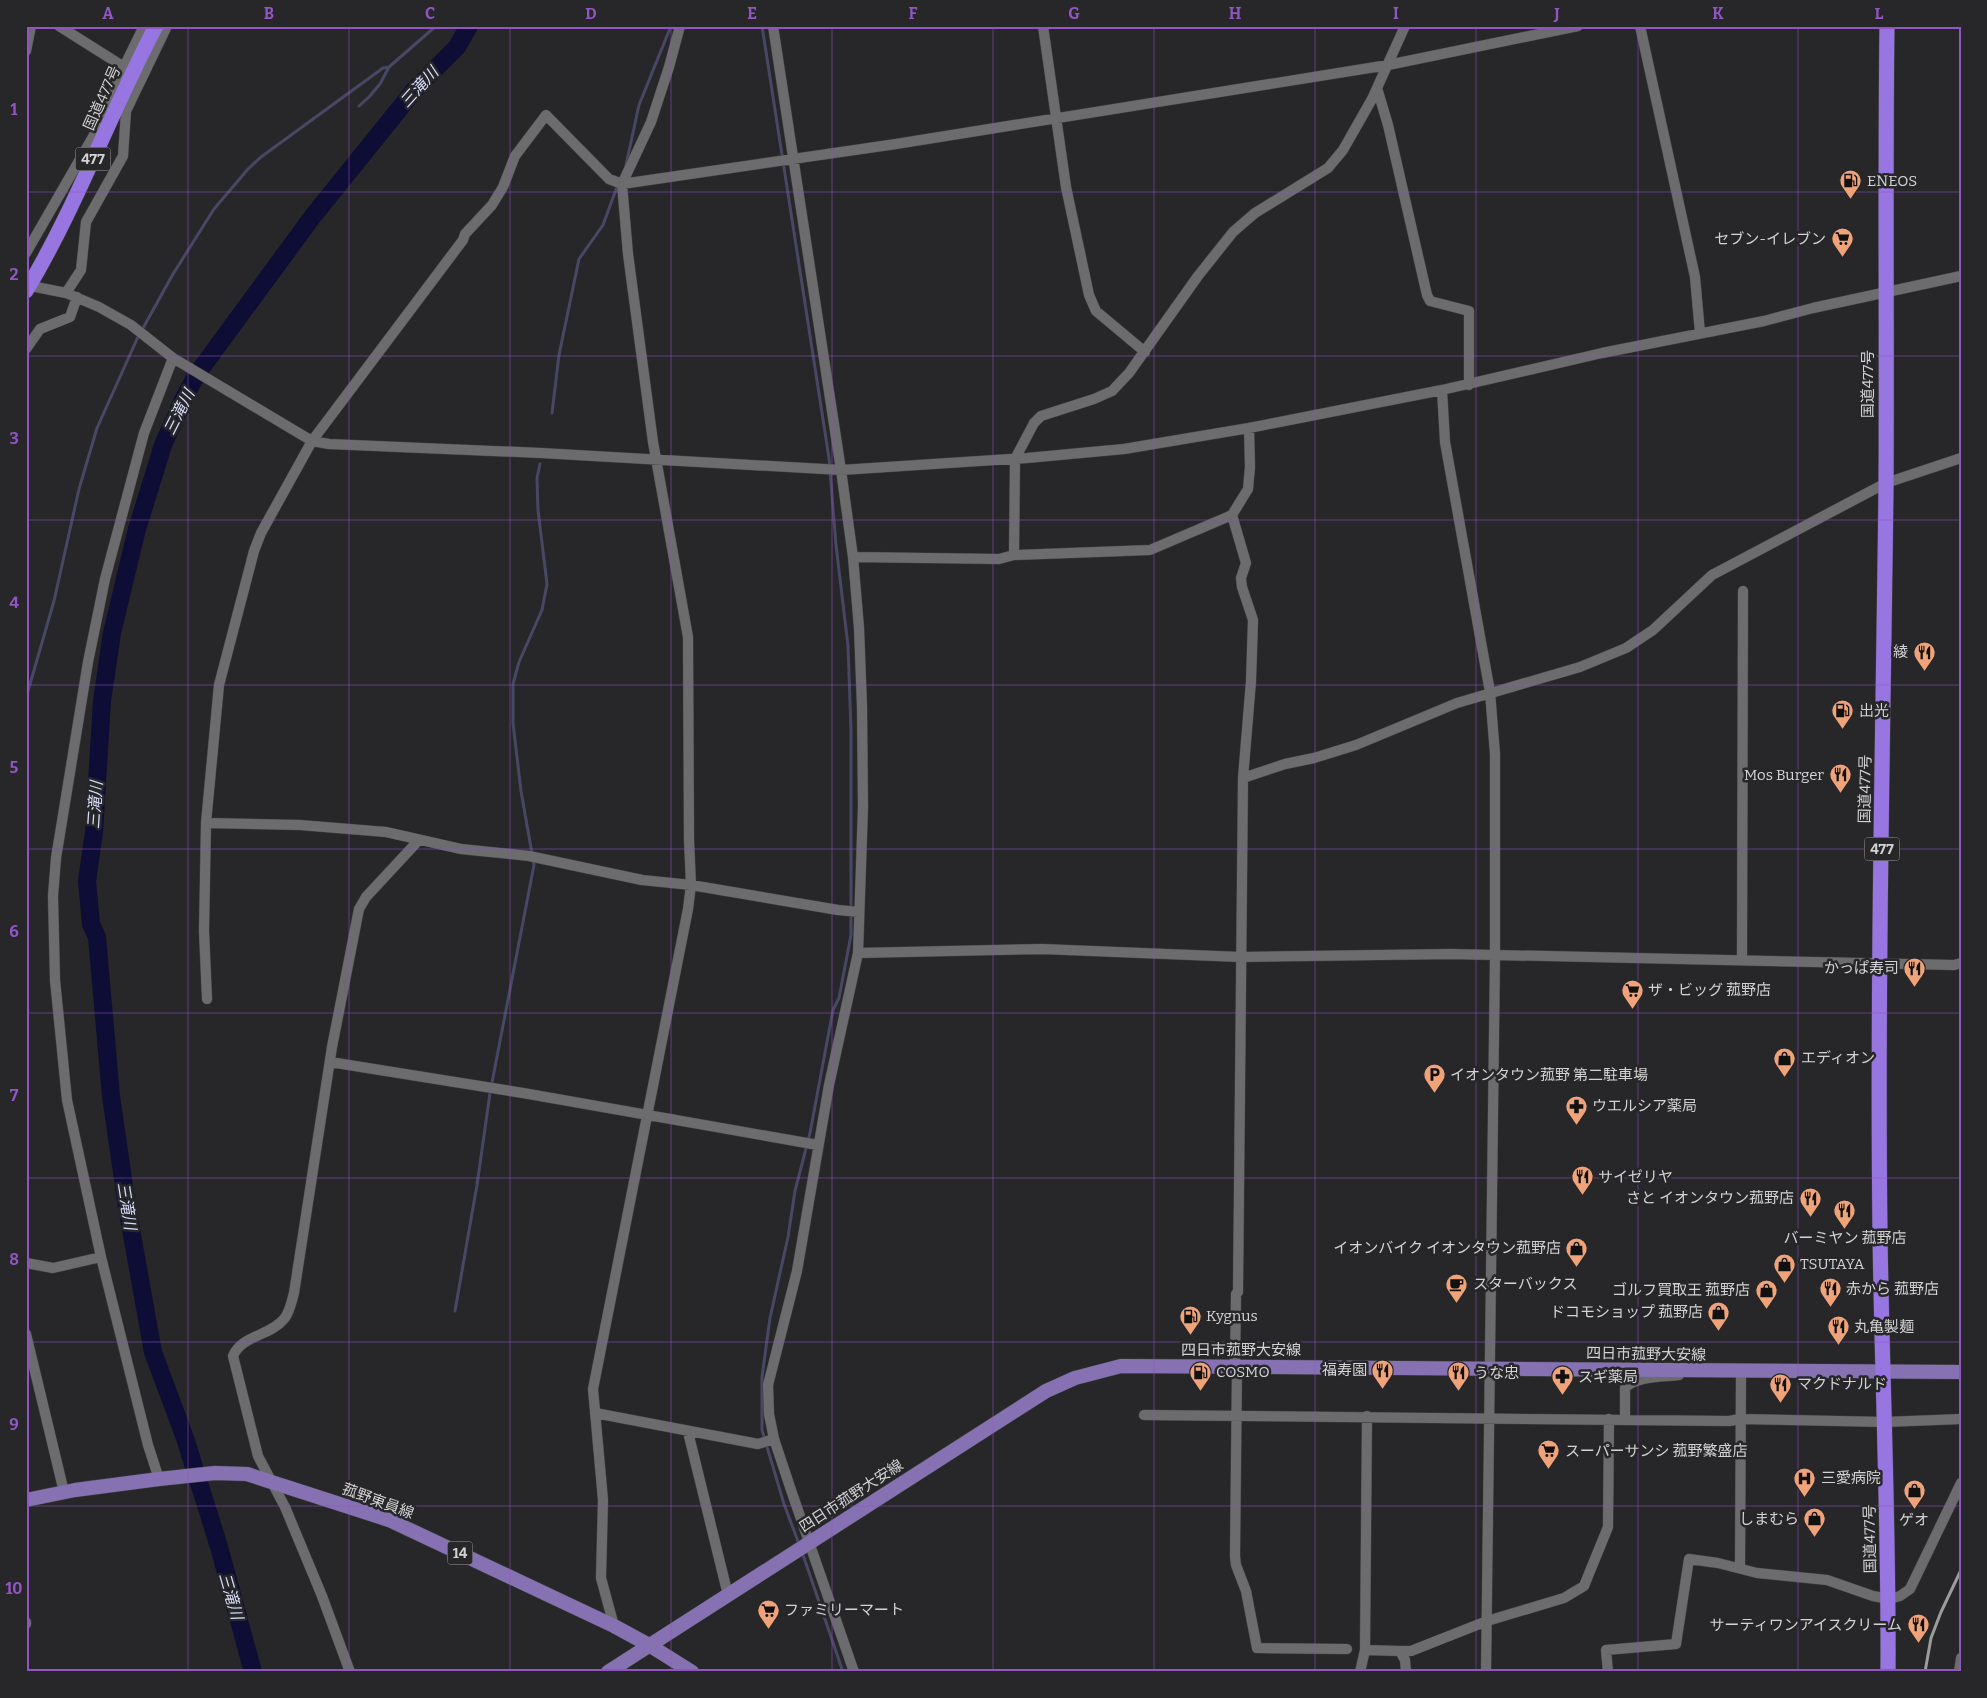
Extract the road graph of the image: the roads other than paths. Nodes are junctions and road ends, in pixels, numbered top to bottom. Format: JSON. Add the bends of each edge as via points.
{"nodes":[{"id":1,"x":31,"y":26,"type":"edge"},
{"id":2,"x":59,"y":26,"type":"edge"},
{"id":3,"x":144,"y":26,"type":"edge"},
{"id":4,"x":156,"y":26,"type":"edge"},
{"id":5,"x":167,"y":26,"type":"edge"},
{"id":6,"x":680,"y":26,"type":"edge"},
{"id":7,"x":773,"y":26,"type":"edge"},
{"id":8,"x":1043,"y":26,"type":"edge"},
{"id":9,"x":1405,"y":26,"type":"edge"},
{"id":10,"x":1578,"y":26,"type":"edge"},
{"id":11,"x":1640,"y":26,"type":"edge"},
{"id":12,"x":1887,"y":26,"type":"edge"},
{"id":13,"x":26,"y":50,"type":"edge"},
{"id":14,"x":1388,"y":65,"type":"junction"},
{"id":15,"x":124,"y":67,"type":"junction"},
{"id":16,"x":1377,"y":88,"type":"junction"},
{"id":17,"x":1055,"y":119,"type":"junction"},
{"id":18,"x":792,"y":159,"type":"junction"},
{"id":19,"x":619,"y":183,"type":"junction"},
{"id":20,"x":26,"y":253,"type":"edge"},
{"id":21,"x":1961,"y":276,"type":"edge"},
{"id":22,"x":27,"y":287,"type":"edge"},
{"id":23,"x":1885,"y":292,"type":"junction"},
{"id":24,"x":66,"y":293,"type":"junction"},
{"id":25,"x":77,"y":297,"type":"junction"},
{"id":26,"x":1700,"y":332,"type":"junction"},
{"id":27,"x":26,"y":349,"type":"edge"},
{"id":28,"x":1145,"y":352,"type":"junction"},
{"id":29,"x":175,"y":359,"type":"junction"},
{"id":30,"x":1469,"y":385,"type":"junction"},
{"id":31,"x":1442,"y":390,"type":"junction"},
{"id":32,"x":1248,"y":428,"type":"junction"},
{"id":33,"x":312,"y":441,"type":"junction"},
{"id":34,"x":1961,"y":458,"type":"edge"},
{"id":35,"x":1015,"y":459,"type":"junction"},
{"id":36,"x":656,"y":460,"type":"junction"},
{"id":37,"x":839,"y":470,"type":"junction"},
{"id":38,"x":1886,"y":483,"type":"junction"},
{"id":39,"x":1232,"y":515,"type":"junction"},
{"id":40,"x":1014,"y":556,"type":"junction"},
{"id":41,"x":853,"y":557,"type":"junction"},
{"id":42,"x":1743,"y":591,"type":"dead end"},
{"id":43,"x":1490,"y":692,"type":"junction"},
{"id":44,"x":1243,"y":778,"type":"junction"},
{"id":45,"x":206,"y":823,"type":"junction"},
{"id":46,"x":418,"y":841,"type":"junction"},
{"id":47,"x":692,"y":885,"type":"junction"},
{"id":48,"x":859,"y":912,"type":"junction"},
{"id":49,"x":858,"y":953,"type":"junction"},
{"id":50,"x":1495,"y":956,"type":"junction"},
{"id":51,"x":1241,"y":958,"type":"junction"},
{"id":52,"x":1742,"y":959,"type":"junction"},
{"id":53,"x":1880,"y":963,"type":"junction"},
{"id":54,"x":1961,"y":963,"type":"edge"},
{"id":55,"x":207,"y":1000,"type":"dead end"},
{"id":56,"x":330,"y":1062,"type":"junction"},
{"id":57,"x":648,"y":1115,"type":"junction"},
{"id":58,"x":816,"y":1145,"type":"junction"},
{"id":59,"x":101,"y":1258,"type":"junction"},
{"id":60,"x":26,"y":1263,"type":"edge"},
{"id":61,"x":26,"y":1334,"type":"edge"},
{"id":62,"x":1236,"y":1366,"type":"junction"},
{"id":63,"x":1490,"y":1368,"type":"junction"},
{"id":64,"x":1883,"y":1370,"type":"junction"},
{"id":65,"x":1713,"y":1371,"type":"junction"},
{"id":66,"x":1741,"y":1371,"type":"junction"},
{"id":67,"x":1957,"y":1372,"type":"edge"},
{"id":68,"x":595,"y":1413,"type":"junction"},
{"id":69,"x":1144,"y":1414,"type":"dead end"},
{"id":70,"x":1237,"y":1414,"type":"junction"},
{"id":71,"x":1367,"y":1416,"type":"junction"},
{"id":72,"x":1490,"y":1418,"type":"junction"},
{"id":73,"x":1609,"y":1419,"type":"junction"},
{"id":74,"x":1625,"y":1419,"type":"junction"},
{"id":75,"x":1740,"y":1419,"type":"junction"},
{"id":76,"x":1961,"y":1419,"type":"edge"},
{"id":77,"x":1885,"y":1422,"type":"junction"},
{"id":78,"x":688,"y":1432,"type":"junction"},
{"id":79,"x":773,"y":1440,"type":"junction"},
{"id":80,"x":162,"y":1479,"type":"junction"},
{"id":81,"x":1961,"y":1483,"type":"edge"},
{"id":82,"x":275,"y":1484,"type":"junction"},
{"id":83,"x":64,"y":1492,"type":"junction"},
{"id":84,"x":26,"y":1500,"type":"edge"},
{"id":85,"x":803,"y":1546,"type":"junction"},
{"id":86,"x":1740,"y":1568,"type":"junction"},
{"id":87,"x":728,"y":1595,"type":"junction"},
{"id":88,"x":1889,"y":1599,"type":"junction"},
{"id":89,"x":1487,"y":1621,"type":"junction"},
{"id":90,"x":614,"y":1626,"type":"junction"},
{"id":91,"x":649,"y":1645,"type":"junction"},
{"id":92,"x":1347,"y":1649,"type":"dead end"},
{"id":93,"x":1365,"y":1650,"type":"junction"},
{"id":94,"x":1400,"y":1651,"type":"junction"},
{"id":95,"x":1961,"y":1658,"type":"edge"},
{"id":96,"x":611,"y":1671,"type":"edge"},
{"id":97,"x":350,"y":1672,"type":"edge"},
{"id":98,"x":692,"y":1672,"type":"edge"},
{"id":99,"x":854,"y":1672,"type":"edge"},
{"id":100,"x":1360,"y":1672,"type":"edge"},
{"id":101,"x":1406,"y":1672,"type":"edge"},
{"id":102,"x":1486,"y":1672,"type":"edge"},
{"id":103,"x":1608,"y":1672,"type":"edge"},
{"id":104,"x":1888,"y":1672,"type":"edge"},
{"id":105,"x":1958,"y":1672,"type":"edge"}],
"edges":[{"from":1,"to":13,"type":"street"},
{"from":2,"to":15,"type":"street"},
{"from":3,"to":15,"type":"street"},
{"from":4,"to":22,"type":"highway","name":"国道477号","number":"477","via":[[82,184]]},
{"from":5,"to":24,"type":"street","via":[[126,112],[123,156],[86,222],[80,270]]},
{"from":6,"to":19,"type":"street","via":[[651,122]]},
{"from":7,"to":18,"type":"street"},
{"from":8,"to":17,"type":"street"},
{"from":9,"to":14,"type":"street"},
{"from":10,"to":14,"type":"street"},
{"from":11,"to":26,"type":"street","via":[[1695,277]]},
{"from":12,"to":23,"type":"highway","name":"国道477号","number":"477"},
{"from":14,"to":16,"type":"street"},
{"from":14,"to":17,"type":"street"},
{"from":15,"to":20,"type":"street","via":[[98,128]]},
{"from":16,"to":28,"type":"street","via":[[1343,150],[1328,168],[1255,213],[1233,232]]},
{"from":16,"to":30,"type":"street","via":[[1427,295],[1430,301],[1469,311]]},
{"from":17,"to":18,"type":"street"},
{"from":17,"to":28,"type":"street","via":[[1089,295],[1096,311]]},
{"from":18,"to":19,"type":"street"},
{"from":18,"to":37,"type":"street"},
{"from":19,"to":33,"type":"street","via":[[546,115],[515,156],[492,205],[465,234]]},
{"from":19,"to":36,"type":"street"},
{"from":21,"to":23,"type":"street"},
{"from":22,"to":24,"type":"street"},
{"from":23,"to":26,"type":"street","via":[[1764,321]]},
{"from":23,"to":38,"type":"highway","name":"国道477号","number":"477"},
{"from":24,"to":25,"type":"street"},
{"from":25,"to":27,"type":"street","via":[[70,317],[40,329]]},
{"from":25,"to":29,"type":"street","via":[[131,325]]},
{"from":26,"to":30,"type":"street"},
{"from":28,"to":35,"type":"street","via":[[1112,391],[1041,416]]},
{"from":29,"to":33,"type":"street"},
{"from":29,"to":59,"type":"street","via":[[144,433],[105,579],[56,858],[53,896],[55,980],[66,1091]]},
{"from":30,"to":31,"type":"street"},
{"from":31,"to":32,"type":"street"},
{"from":31,"to":43,"type":"street","via":[[1445,442]]},
{"from":32,"to":35,"type":"street","via":[[1124,449]]},
{"from":32,"to":39,"type":"street","via":[[1248,489]]},
{"from":33,"to":36,"type":"street"},
{"from":33,"to":45,"type":"street","via":[[254,551],[219,685]]},
{"from":34,"to":38,"type":"street"},
{"from":35,"to":37,"type":"street"},
{"from":35,"to":40,"type":"street"},
{"from":36,"to":37,"type":"street"},
{"from":36,"to":47,"type":"street","via":[[688,637]]},
{"from":37,"to":41,"type":"street"},
{"from":38,"to":43,"type":"street","via":[[1712,575],[1653,630],[1626,648],[1580,667]]},
{"from":38,"to":53,"type":"highway","name":"国道477号","number":"477"},
{"from":39,"to":40,"type":"street","via":[[1150,550]]},
{"from":39,"to":44,"type":"street","via":[[1246,563],[1242,587],[1253,620]]},
{"from":40,"to":41,"type":"street","via":[[999,559]]},
{"from":41,"to":48,"type":"street","via":[[862,707]]},
{"from":42,"to":52,"type":"street"},
{"from":43,"to":44,"type":"street","via":[[1457,702],[1356,745]]},
{"from":43,"to":50,"type":"street","via":[[1494,754]]},
{"from":44,"to":51,"type":"street"},
{"from":45,"to":46,"type":"street","via":[[300,825],[386,832]]},
{"from":45,"to":55,"type":"street","via":[[204,931]]},
{"from":46,"to":47,"type":"street","via":[[534,857],[642,880]]},
{"from":46,"to":56,"type":"street","via":[[366,897],[359,909]]},
{"from":47,"to":48,"type":"street"},
{"from":47,"to":57,"type":"street"},
{"from":48,"to":49,"type":"street"},
{"from":49,"to":51,"type":"street","via":[[1042,949]]},
{"from":49,"to":58,"type":"street"},
{"from":50,"to":51,"type":"street"},
{"from":50,"to":52,"type":"street"},
{"from":50,"to":63,"type":"street"},
{"from":51,"to":62,"type":"street"},
{"from":52,"to":53,"type":"street"},
{"from":53,"to":54,"type":"street"},
{"from":53,"to":64,"type":"highway","name":"国道477号","number":"477"},
{"from":56,"to":57,"type":"street"},
{"from":56,"to":82,"type":"street","via":[[289,1310],[276,1326],[243,1342],[233,1356],[258,1456]]},
{"from":57,"to":58,"type":"street"},
{"from":57,"to":68,"type":"street","via":[[596,1370],[593,1389]]},
{"from":58,"to":79,"type":"street","via":[[797,1271],[768,1384]]},
{"from":59,"to":60,"type":"street","via":[[53,1268]]},
{"from":59,"to":80,"type":"street","via":[[148,1446]]},
{"from":61,"to":83,"type":"street"},
{"from":62,"to":63,"type":"main road","name":"四日市菰野大安線"},
{"from":62,"to":70,"type":"street"},
{"from":62,"to":85,"type":"main road","name":"四日市菰野大安線","via":[[1121,1366],[1075,1378],[1046,1391]]},
{"from":63,"to":65,"type":"main road","name":"四日市菰野大安線"},
{"from":63,"to":72,"type":"street"},
{"from":64,"to":66,"type":"main road","name":"四日市菰野大安線"},
{"from":64,"to":67,"type":"main road","name":"四日市菰野大安線"},
{"from":64,"to":77,"type":"highway","name":"国道477号","number":"477"},
{"from":65,"to":66,"type":"main road","name":"四日市菰野大安線"},
{"from":65,"to":74,"type":"street","via":[[1629,1384],[1625,1388]]},
{"from":66,"to":75,"type":"street"},
{"from":68,"to":78,"type":"street","via":[[681,1428]]},
{"from":68,"to":90,"type":"street","via":[[603,1500],[601,1578]]},
{"from":69,"to":70,"type":"street"},
{"from":70,"to":71,"type":"street"},
{"from":70,"to":92,"type":"street","via":[[1236,1565],[1246,1590],[1257,1648]]},
{"from":71,"to":72,"type":"street"},
{"from":71,"to":93,"type":"street"},
{"from":72,"to":73,"type":"street"},
{"from":72,"to":89,"type":"street"},
{"from":73,"to":74,"type":"street"},
{"from":73,"to":89,"type":"street","via":[[1608,1527],[1584,1586],[1571,1595]]},
{"from":74,"to":75,"type":"street"},
{"from":75,"to":77,"type":"street"},
{"from":75,"to":86,"type":"street"},
{"from":76,"to":77,"type":"street"},
{"from":77,"to":88,"type":"highway","name":"国道477号","number":"477"},
{"from":78,"to":79,"type":"street","via":[[758,1444]]},
{"from":78,"to":87,"type":"street"},
{"from":79,"to":85,"type":"street"},
{"from":80,"to":82,"type":"main road","name":"菰野東員線","number":"14","via":[[215,1473],[247,1474]]},
{"from":80,"to":83,"type":"main road","name":"菰野東員線","number":"14"},
{"from":81,"to":88,"type":"street","via":[[1910,1589]]},
{"from":82,"to":90,"type":"main road","name":"菰野東員線","number":"14","via":[[389,1520]]},
{"from":82,"to":97,"type":"street"},
{"from":83,"to":84,"type":"main road","name":"菰野東員線","number":"14"},
{"from":85,"to":87,"type":"main road","name":"四日市菰野大安線"},
{"from":85,"to":99,"type":"street","via":[[820,1579]]},
{"from":86,"to":88,"type":"street","via":[[1757,1573],[1827,1580]]},
{"from":86,"to":103,"type":"street","via":[[1689,1559],[1676,1644],[1606,1650]]},
{"from":87,"to":91,"type":"main road","name":"四日市菰野大安線"},
{"from":88,"to":104,"type":"highway","name":"国道477号","number":"477"},
{"from":89,"to":94,"type":"street","via":[[1411,1651]]},
{"from":89,"to":102,"type":"street"},
{"from":90,"to":91,"type":"main road","name":"菰野東員線","number":"14"},
{"from":91,"to":96,"type":"main road","name":"四日市菰野大安線"},
{"from":91,"to":98,"type":"main road","name":"菰野東員線","number":"14"},
{"from":93,"to":94,"type":"street"},
{"from":93,"to":100,"type":"street"},
{"from":94,"to":101,"type":"street"},
{"from":95,"to":105,"type":"street"}]}
